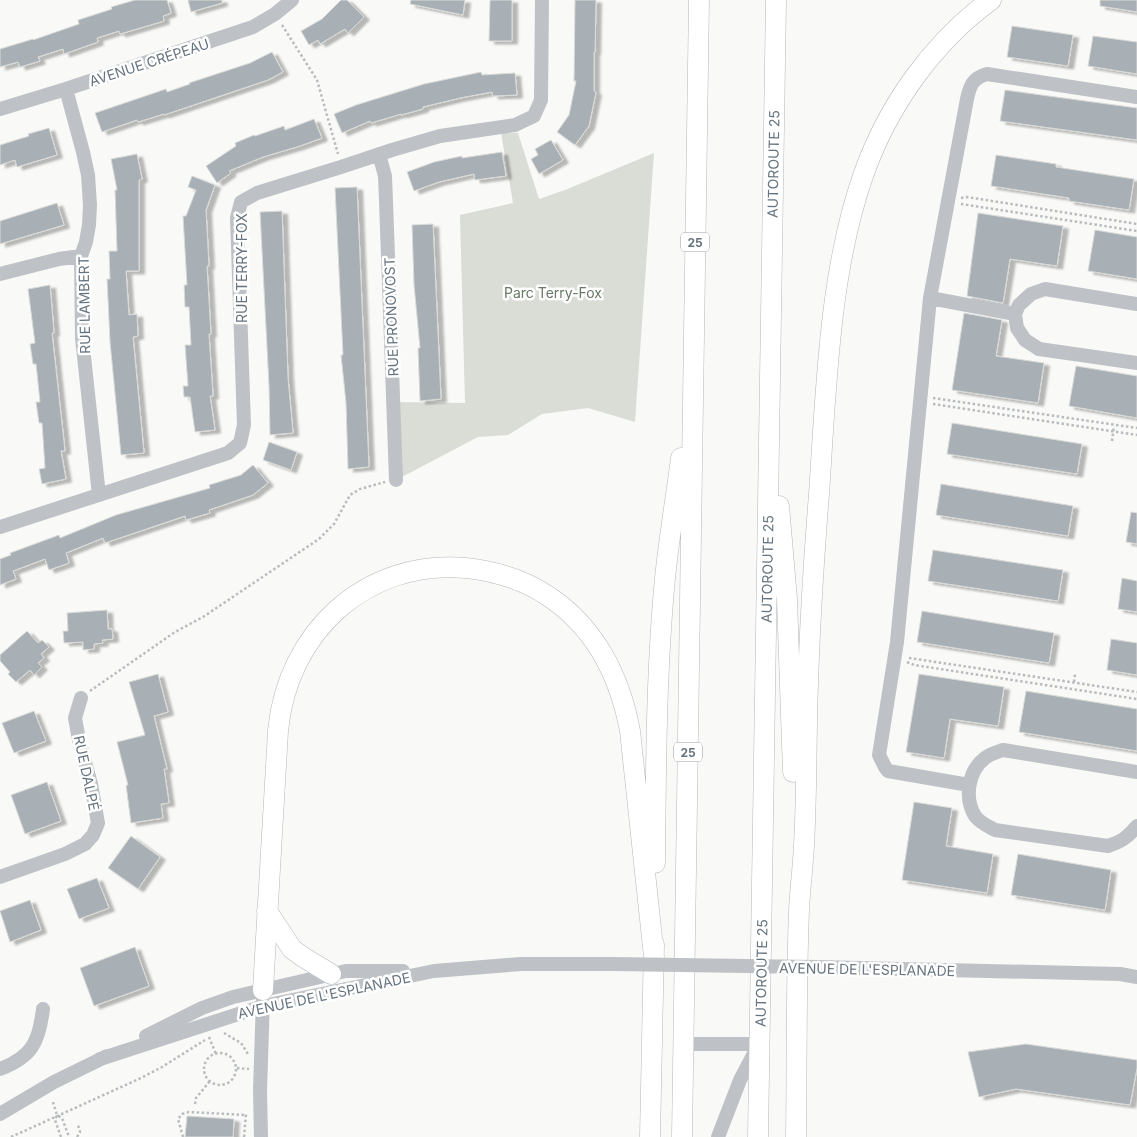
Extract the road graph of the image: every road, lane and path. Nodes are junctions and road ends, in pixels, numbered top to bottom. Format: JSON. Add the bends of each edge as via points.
{"nodes":[{"id":1,"x":292,"y":0,"type":"edge"},
{"id":2,"x":542,"y":0,"type":"edge"},
{"id":3,"x":699,"y":0,"type":"edge"},
{"id":4,"x":776,"y":0,"type":"edge"},
{"id":5,"x":991,"y":0,"type":"edge"},
{"id":6,"x":281,"y":24,"type":"dead end"},
{"id":7,"x":66,"y":89,"type":"junction"},
{"id":8,"x":1137,"y":97,"type":"edge"},
{"id":9,"x":0,"y":109,"type":"edge"},
{"id":10,"x":379,"y":154,"type":"junction"},
{"id":11,"x":341,"y":167,"type":"junction"},
{"id":12,"x":966,"y":197,"type":"dead end"},
{"id":13,"x":966,"y":205,"type":"dead end"},
{"id":14,"x":1137,"y":224,"type":"edge"},
{"id":15,"x":1137,"y":230,"type":"edge"},
{"id":16,"x":81,"y":256,"type":"junction"},
{"id":17,"x":0,"y":274,"type":"edge"},
{"id":18,"x":930,"y":298,"type":"junction"},
{"id":19,"x":1137,"y":304,"type":"edge"},
{"id":20,"x":1015,"y":314,"type":"junction"},
{"id":21,"x":1137,"y":363,"type":"edge"},
{"id":22,"x":692,"y":367,"type":"junction"},
{"id":23,"x":935,"y":398,"type":"dead end"},
{"id":24,"x":770,"y":400,"type":"junction"},
{"id":25,"x":934,"y":404,"type":"dead end"},
{"id":26,"x":1114,"y":425,"type":"junction"},
{"id":27,"x":1137,"y":428,"type":"edge"},
{"id":28,"x":1114,"y":432,"type":"junction"},
{"id":29,"x":1137,"y":435,"type":"edge"},
{"id":30,"x":1112,"y":441,"type":"dead end"},
{"id":31,"x":396,"y":480,"type":"joint"},
{"id":32,"x":99,"y":495,"type":"junction"},
{"id":33,"x":0,"y":527,"type":"edge"},
{"id":34,"x":916,"y":658,"type":"dead end"},
{"id":35,"x":914,"y":665,"type":"dead end"},
{"id":36,"x":1075,"y":674,"type":"dead end"},
{"id":37,"x":1066,"y":681,"type":"junction"},
{"id":38,"x":1074,"y":682,"type":"junction"},
{"id":39,"x":1065,"y":688,"type":"junction"},
{"id":40,"x":1137,"y":692,"type":"edge"},
{"id":41,"x":81,"y":698,"type":"joint"},
{"id":42,"x":1137,"y":699,"type":"edge"},
{"id":43,"x":1137,"y":772,"type":"edge"},
{"id":44,"x":969,"y":785,"type":"junction"},
{"id":45,"x":1137,"y":826,"type":"edge"},
{"id":46,"x":0,"y":877,"type":"edge"},
{"id":47,"x":799,"y":909,"type":"junction"},
{"id":48,"x":268,"y":911,"type":"junction"},
{"id":49,"x":654,"y":957,"type":"junction"},
{"id":50,"x":1137,"y":970,"type":"edge"},
{"id":51,"x":434,"y":971,"type":"junction"},
{"id":52,"x":331,"y":974,"type":"junction"},
{"id":53,"x":1120,"y":974,"type":"junction"},
{"id":54,"x":1137,"y":977,"type":"edge"},
{"id":55,"x":263,"y":998,"type":"junction"},
{"id":56,"x":43,"y":1009,"type":"dead end"},
{"id":57,"x":224,"y":1033,"type":"dead end"},
{"id":58,"x":207,"y":1034,"type":"dead end"},
{"id":59,"x":210,"y":1037,"type":"junction"},
{"id":60,"x":684,"y":1044,"type":"junction"},
{"id":61,"x":760,"y":1044,"type":"junction"},
{"id":62,"x":216,"y":1054,"type":"junction"},
{"id":63,"x":249,"y":1058,"type":"dead end"},
{"id":64,"x":236,"y":1068,"type":"junction"},
{"id":65,"x":0,"y":1069,"type":"edge"},
{"id":66,"x":250,"y":1069,"type":"dead end"},
{"id":67,"x":210,"y":1081,"type":"junction"},
{"id":68,"x":53,"y":1102,"type":"dead end"},
{"id":69,"x":195,"y":1104,"type":"dead end"},
{"id":70,"x":0,"y":1114,"type":"edge"},
{"id":71,"x":57,"y":1115,"type":"junction"},
{"id":72,"x":78,"y":1125,"type":"dead end"},
{"id":73,"x":178,"y":1125,"type":"junction"},
{"id":74,"x":173,"y":1127,"type":"dead end"},
{"id":75,"x":11,"y":1137,"type":"edge"},
{"id":76,"x":61,"y":1137,"type":"edge"},
{"id":77,"x":68,"y":1137,"type":"edge"},
{"id":78,"x":77,"y":1137,"type":"edge"},
{"id":79,"x":183,"y":1137,"type":"edge"},
{"id":80,"x":244,"y":1137,"type":"edge"},
{"id":81,"x":261,"y":1137,"type":"edge"},
{"id":82,"x":650,"y":1137,"type":"edge"},
{"id":83,"x":682,"y":1137,"type":"edge"},
{"id":84,"x":718,"y":1137,"type":"edge"},
{"id":85,"x":758,"y":1137,"type":"edge"},
{"id":86,"x":796,"y":1137,"type":"edge"}],
"edges":[{"from":1,"to":7,"type":"street","name":"AVENUE CRÉPEAU","via":[[253,28]]},
{"from":2,"to":10,"type":"street","name":"RUE TERRY-FOX","via":[[541,100],[534,116],[515,125],[440,136]]},
{"from":3,"to":22,"type":"highway","number":"25"},
{"from":4,"to":24,"type":"highway","name":"AUTOROUTE 25"},
{"from":5,"to":47,"type":"highway","via":[[945,41],[899,101],[871,155],[847,231],[834,315],[821,459]]},
{"from":6,"to":11,"type":"path","via":[[317,80]]},
{"from":7,"to":9,"type":"street","name":"AVENUE CRÉPEAU"},
{"from":7,"to":16,"type":"street","name":"RUE LAMBERT","via":[[88,175],[89,225]]},
{"from":8,"to":18,"type":"street","via":[[987,74],[977,77],[966,99]]},
{"from":10,"to":11,"type":"street","name":"RUE TERRY-FOX"},
{"from":10,"to":31,"type":"street","name":"RUE PRONOVOST","via":[[385,176]]},
{"from":11,"to":32,"type":"street","name":"RUE TERRY-FOX","via":[[257,193],[241,202],[237,218],[244,425],[240,443],[228,453]]},
{"from":12,"to":14,"type":"path"},
{"from":13,"to":15,"type":"path"},
{"from":16,"to":17,"type":"street","via":[[59,258]]},
{"from":16,"to":32,"type":"street","name":"RUE LAMBERT","via":[[82,338]]},
{"from":18,"to":20,"type":"street"},
{"from":18,"to":44,"type":"street","via":[[897,642],[879,754],[884,768],[893,773]]},
{"from":19,"to":20,"type":"street","via":[[1045,289],[1031,294]]},
{"from":20,"to":21,"type":"street","via":[[1017,328],[1025,340],[1039,349]]},
{"from":22,"to":49,"type":"highway","via":[[665,578],[660,655]]},
{"from":22,"to":60,"type":"highway","number":"25"},
{"from":23,"to":26,"type":"path"},
{"from":24,"to":47,"type":"highway","via":[[787,599]]},
{"from":24,"to":61,"type":"highway","name":"AUTOROUTE 25"},
{"from":25,"to":28,"type":"path"},
{"from":26,"to":27,"type":"path"},
{"from":26,"to":28,"type":"path"},
{"from":28,"to":29,"type":"path"},
{"from":28,"to":30,"type":"path"},
{"from":31,"to":41,"type":"path","via":[[360,489],[350,495],[334,524],[319,539],[203,617],[175,632]]},
{"from":32,"to":33,"type":"street","name":"RUE TERRY-FOX"},
{"from":34,"to":37,"type":"path"},
{"from":35,"to":39,"type":"path"},
{"from":36,"to":38,"type":"path"},
{"from":37,"to":38,"type":"path"},
{"from":37,"to":39,"type":"path"},
{"from":38,"to":40,"type":"path"},
{"from":39,"to":42,"type":"path"},
{"from":41,"to":46,"type":"street","name":"RUE DALPÉ","via":[[75,718],[98,823],[93,835],[85,844],[65,854]]},
{"from":43,"to":44,"type":"street","via":[[1003,750],[980,762],[972,772]]},
{"from":44,"to":45,"type":"street","via":[[975,816],[995,830],[1108,846],[1120,842]]},
{"from":47,"to":86,"type":"highway"},
{"from":48,"to":49,"type":"highway","via":[[279,720],[289,678],[303,650],[339,608],[378,583],[434,568],[477,569],[521,582],[559,604],[591,636],[613,673],[625,706],[632,741]]},
{"from":48,"to":52,"type":"highway","via":[[297,953]]},
{"from":48,"to":55,"type":"highway"},
{"from":49,"to":82,"type":"highway"},
{"from":50,"to":53,"type":"street","name":"AVENUE DE L'ESPLANADE"},
{"from":51,"to":52,"type":"street","name":"AVENUE DE L'ESPLANADE","via":[[346,971]]},
{"from":51,"to":53,"type":"street","name":"AVENUE DE L'ESPLANADE","bridge":true,"via":[[485,965],[613,964]]},
{"from":51,"to":55,"type":"street","name":"AVENUE DE L'ESPLANADE"},
{"from":52,"to":55,"type":"street","name":"AVENUE DE L'ESPLANADE"},
{"from":53,"to":54,"type":"street","name":"AVENUE DE L'ESPLANADE"},
{"from":55,"to":70,"type":"street","name":"AVENUE DE L'ESPLANADE","via":[[233,997],[202,1008],[54,1082]]},
{"from":55,"to":81,"type":"street"},
{"from":56,"to":65,"type":"street","via":[[40,1030],[30,1053]]},
{"from":57,"to":63,"type":"path","via":[[241,1043]]},
{"from":58,"to":59,"type":"path"},
{"from":59,"to":62,"type":"path"},
{"from":59,"to":71,"type":"path","via":[[146,1076]]},
{"from":60,"to":61,"type":"street"},
{"from":60,"to":83,"type":"highway","number":"25"},
{"from":61,"to":84,"type":"street","via":[[740,1080]]},
{"from":61,"to":85,"type":"highway","name":"AUTOROUTE 25"},
{"from":62,"to":64,"type":"path","via":[[229,1056]]},
{"from":62,"to":67,"type":"path","via":[[205,1066]]},
{"from":64,"to":66,"type":"path"},
{"from":64,"to":67,"type":"path","via":[[233,1078],[226,1084]]},
{"from":67,"to":69,"type":"path"},
{"from":68,"to":71,"type":"path"},
{"from":71,"to":75,"type":"path"},
{"from":71,"to":76,"type":"path","via":[[55,1120]]},
{"from":71,"to":77,"type":"path","via":[[62,1118]]},
{"from":72,"to":78,"type":"path","via":[[80,1132]]},
{"from":73,"to":74,"type":"path"},
{"from":73,"to":79,"type":"path"},
{"from":73,"to":80,"type":"path","via":[[179,1117],[189,1112],[246,1115]]}]}
